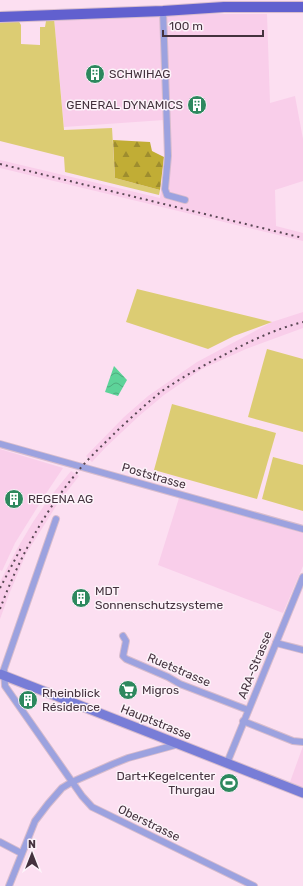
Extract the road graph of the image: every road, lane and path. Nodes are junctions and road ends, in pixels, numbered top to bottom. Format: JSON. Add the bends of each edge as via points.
{"nodes":[{"id":1,"x":303,"y":8,"type":"edge"},
{"id":2,"x":163,"y":11,"type":"junction"},
{"id":3,"x":0,"y":17,"type":"edge"},
{"id":4,"x":185,"y":200,"type":"dead end"},
{"id":5,"x":0,"y":444,"type":"edge"},
{"id":6,"x":56,"y":519,"type":"dead end"},
{"id":7,"x":303,"y":529,"type":"edge"},
{"id":8,"x":303,"y":577,"type":"edge"},
{"id":9,"x":123,"y":636,"type":"dead end"},
{"id":10,"x":276,"y":643,"type":"junction"},
{"id":11,"x":303,"y":650,"type":"edge"},
{"id":12,"x":2,"y":674,"type":"edge"},
{"id":13,"x":248,"y":710,"type":"junction"},
{"id":14,"x":243,"y":721,"type":"junction"},
{"id":15,"x":303,"y":742,"type":"edge"},
{"id":16,"x":180,"y":744,"type":"junction"},
{"id":17,"x":227,"y":762,"type":"junction"},
{"id":18,"x":72,"y":782,"type":"junction"},
{"id":19,"x":303,"y":793,"type":"edge"},
{"id":20,"x":0,"y":842,"type":"edge"},
{"id":21,"x":21,"y":853,"type":"junction"},
{"id":22,"x":9,"y":886,"type":"edge"},
{"id":23,"x":254,"y":886,"type":"edge"}],
"edges":[{"from":1,"to":2,"type":"main road","via":[[224,7]]},
{"from":2,"to":3,"type":"main road"},
{"from":2,"to":4,"type":"street","via":[[168,156],[165,189],[167,195]]},
{"from":5,"to":7,"type":"street","name":"Poststrasse"},
{"from":6,"to":12,"type":"street"},
{"from":8,"to":10,"type":"street","name":"ARA-Strasse"},
{"from":9,"to":13,"type":"street","name":"Ruetstrasse","via":[[126,640],[123,654],[126,659],[180,684]]},
{"from":10,"to":11,"type":"street"},
{"from":10,"to":13,"type":"street","name":"ARA-Strasse"},
{"from":12,"to":16,"type":"street","name":"Hauptstrasse"},
{"from":12,"to":18,"type":"street","name":"Oberstrasse","via":[[5,686]]},
{"from":13,"to":14,"type":"street","name":"ARA-Strasse"},
{"from":14,"to":15,"type":"street","via":[[292,741]]},
{"from":14,"to":17,"type":"street","name":"ARA-Strasse"},
{"from":16,"to":17,"type":"street","name":"Hauptstrasse"},
{"from":16,"to":18,"type":"street","via":[[128,758]]},
{"from":17,"to":19,"type":"street","name":"Hauptstrasse"},
{"from":18,"to":21,"type":"street","via":[[62,788],[41,813]]},
{"from":18,"to":23,"type":"street","name":"Oberstrasse","via":[[96,809]]},
{"from":20,"to":21,"type":"street"},
{"from":21,"to":22,"type":"street"}]}
